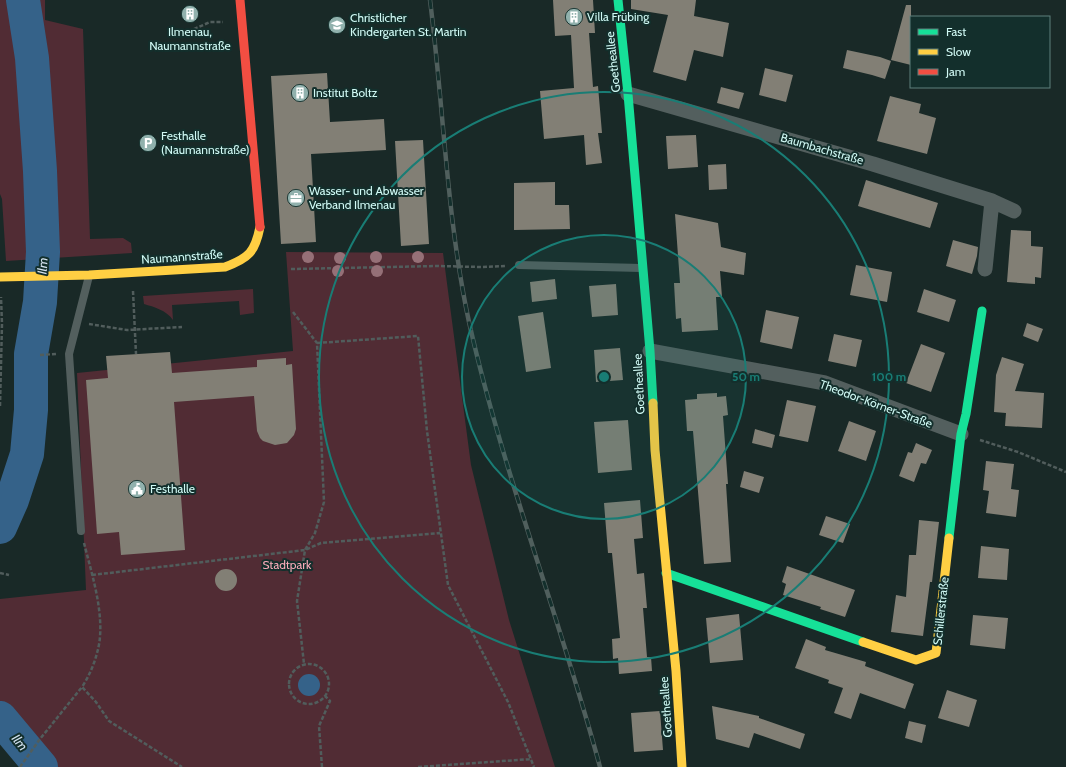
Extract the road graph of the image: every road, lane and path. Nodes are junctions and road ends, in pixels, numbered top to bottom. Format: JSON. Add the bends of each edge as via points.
{"nodes":[{"id":1,"x":240,"y":0,"type":"edge"},
{"id":2,"x":618,"y":0,"type":"edge"},
{"id":3,"x":242,"y":20,"type":"junction"},
{"id":4,"x":183,"y":34,"type":"dead end"},
{"id":5,"x":628,"y":94,"type":"junction"},
{"id":6,"x":992,"y":201,"type":"junction"},
{"id":7,"x":1014,"y":211,"type":"dead end"},
{"id":8,"x":519,"y":265,"type":"joint"},
{"id":9,"x":642,"y":268,"type":"junction"},
{"id":10,"x":291,"y":269,"type":"dead end"},
{"id":11,"x":985,"y":269,"type":"dead end"},
{"id":12,"x":132,"y":272,"type":"junction"},
{"id":13,"x":89,"y":275,"type":"junction"},
{"id":14,"x":2,"y":277,"type":"edge"},
{"id":15,"x":982,"y":311,"type":"dead end"},
{"id":16,"x":293,"y":312,"type":"dead end"},
{"id":17,"x":77,"y":322,"type":"junction"},
{"id":18,"x":182,"y":327,"type":"dead end"},
{"id":19,"x":135,"y":329,"type":"junction"},
{"id":20,"x":317,"y":343,"type":"junction"},
{"id":21,"x":650,"y":351,"type":"junction"},
{"id":22,"x":56,"y":354,"type":"dead end"},
{"id":23,"x":136,"y":354,"type":"dead end"},
{"id":24,"x":40,"y":355,"type":"dead end"},
{"id":25,"x":0,"y":406,"type":"edge"},
{"id":26,"x":960,"y":434,"type":"junction"},
{"id":27,"x":1066,"y":472,"type":"edge"},
{"id":28,"x":81,"y":531,"type":"joint"},
{"id":29,"x":440,"y":533,"type":"junction"},
{"id":30,"x":305,"y":550,"type":"junction"},
{"id":31,"x":0,"y":573,"type":"edge"},
{"id":32,"x":666,"y":573,"type":"junction"},
{"id":33,"x":9,"y":575,"type":"dead end"},
{"id":34,"x":92,"y":575,"type":"junction"},
{"id":35,"x":304,"y":664,"type":"junction"},
{"id":36,"x":82,"y":686,"type":"junction"},
{"id":37,"x":325,"y":696,"type":"junction"},
{"id":38,"x":532,"y":759,"type":"junction"},
{"id":39,"x":20,"y":767,"type":"edge"},
{"id":40,"x":182,"y":767,"type":"edge"},
{"id":41,"x":322,"y":767,"type":"edge"},
{"id":42,"x":418,"y":767,"type":"edge"},
{"id":43,"x":534,"y":767,"type":"edge"},
{"id":44,"x":682,"y":767,"type":"edge"}],
"edges":[{"from":1,"to":3,"type":"street","name":"Naumannstraße"},
{"from":2,"to":5,"type":"street","name":"Goetheallee"},
{"from":3,"to":4,"type":"path","via":[[210,22]]},
{"from":3,"to":12,"type":"street","name":"Naumannstraße","via":[[260,228],[253,250],[241,261],[225,267]]},
{"from":5,"to":6,"type":"street","name":"Baumbachstraße"},
{"from":5,"to":9,"type":"street","name":"Goetheallee"},
{"from":6,"to":7,"type":"street","name":"Baumbachstraße"},
{"from":6,"to":11,"type":"street"},
{"from":8,"to":9,"type":"lane"},
{"from":8,"to":10,"type":"path"},
{"from":9,"to":21,"type":"street","name":"Goetheallee"},
{"from":12,"to":13,"type":"street","name":"Naumannstraße"},
{"from":12,"to":19,"type":"path"},
{"from":13,"to":14,"type":"street","name":"Naumannstraße"},
{"from":13,"to":17,"type":"lane"},
{"from":14,"to":25,"type":"path"},
{"from":15,"to":26,"type":"street","name":"Schillerstraße","via":[[966,414]]},
{"from":16,"to":20,"type":"path"},
{"from":17,"to":19,"type":"path"},
{"from":17,"to":28,"type":"lane","via":[[69,354]]},
{"from":18,"to":19,"type":"path"},
{"from":19,"to":23,"type":"path"},
{"from":20,"to":29,"type":"path","via":[[418,336]]},
{"from":20,"to":30,"type":"path","via":[[324,502],[315,533]]},
{"from":21,"to":26,"type":"street","name":"Theodor-Körner-Straße","via":[[825,383]]},
{"from":21,"to":32,"type":"street","name":"Goetheallee","via":[[654,450]]},
{"from":22,"to":24,"type":"path"},
{"from":26,"to":27,"type":"path","via":[[1018,452]]},
{"from":26,"to":32,"type":"street","name":"Schillerstraße","via":[[936,653],[916,660]]},
{"from":28,"to":34,"type":"path"},
{"from":29,"to":30,"type":"path","via":[[321,543]]},
{"from":29,"to":38,"type":"path","via":[[448,585],[508,702]]},
{"from":30,"to":34,"type":"path"},
{"from":30,"to":35,"type":"path","via":[[297,601]]},
{"from":31,"to":33,"type":"path"},
{"from":32,"to":44,"type":"street","name":"Goetheallee"},
{"from":34,"to":36,"type":"path","via":[[100,633],[98,652]]},
{"from":35,"to":37,"type":"path","via":[[314,664],[326,673],[329,684]]},
{"from":35,"to":37,"type":"path","via":[[291,675],[288,686],[292,696],[301,704],[307,705],[320,702]]},
{"from":36,"to":39,"type":"path"},
{"from":36,"to":40,"type":"path","via":[[109,721]]},
{"from":37,"to":41,"type":"path","via":[[330,701],[319,726]]},
{"from":38,"to":42,"type":"path"},
{"from":38,"to":43,"type":"path"}]}
